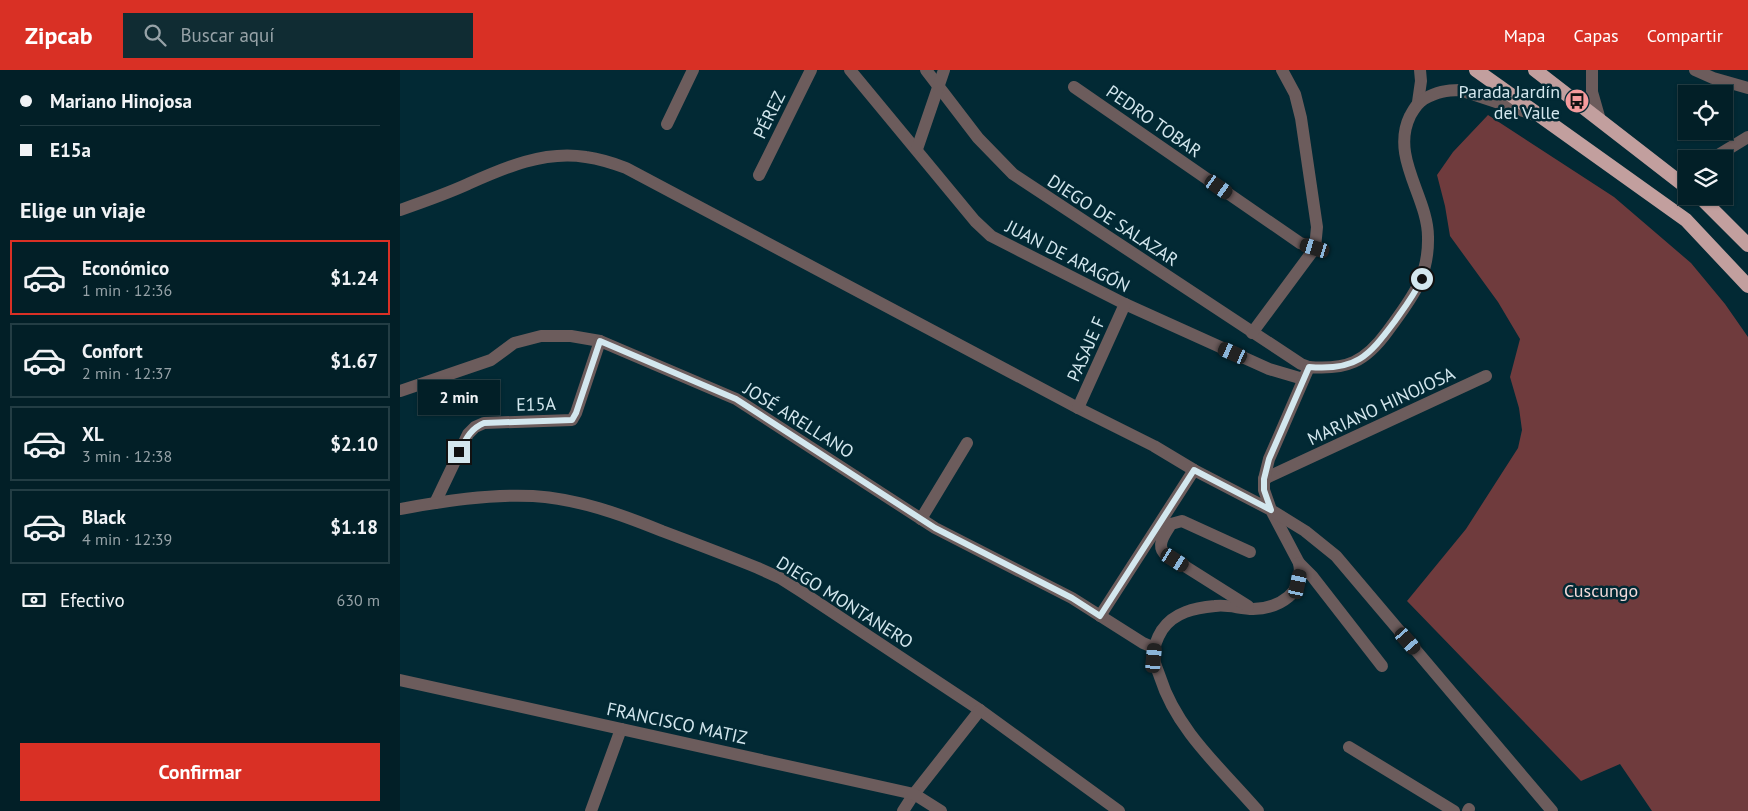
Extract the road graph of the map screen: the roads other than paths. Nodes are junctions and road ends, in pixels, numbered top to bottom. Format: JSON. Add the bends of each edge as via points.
{"nodes":[{"id":1,"x":693,"y":70,"type":"edge"},
{"id":2,"x":811,"y":70,"type":"edge"},
{"id":3,"x":850,"y":70,"type":"edge"},
{"id":4,"x":926,"y":70,"type":"edge"},
{"id":5,"x":944,"y":70,"type":"edge"},
{"id":6,"x":1282,"y":70,"type":"edge"},
{"id":7,"x":1420,"y":70,"type":"edge"},
{"id":8,"x":1476,"y":70,"type":"edge"},
{"id":9,"x":1535,"y":70,"type":"edge"},
{"id":10,"x":1592,"y":70,"type":"edge"},
{"id":11,"x":1695,"y":70,"type":"edge"},
{"id":12,"x":939,"y":86,"type":"junction"},
{"id":13,"x":1074,"y":86,"type":"dead end"},
{"id":14,"x":1748,"y":88,"type":"edge"},
{"id":15,"x":1418,"y":102,"type":"junction"},
{"id":16,"x":1538,"y":116,"type":"junction"},
{"id":17,"x":1600,"y":120,"type":"junction"},
{"id":18,"x":667,"y":124,"type":"dead end"},
{"id":19,"x":1748,"y":138,"type":"edge"},
{"id":20,"x":917,"y":149,"type":"junction"},
{"id":21,"x":1727,"y":150,"type":"edge"},
{"id":22,"x":759,"y":175,"type":"dead end"},
{"id":23,"x":1678,"y":181,"type":"edge"},
{"id":24,"x":1708,"y":205,"type":"edge"},
{"id":25,"x":400,"y":210,"type":"edge"},
{"id":26,"x":1748,"y":245,"type":"edge"},
{"id":27,"x":1315,"y":248,"type":"junction"},
{"id":28,"x":1748,"y":286,"type":"edge"},
{"id":29,"x":1125,"y":304,"type":"junction"},
{"id":30,"x":1252,"y":332,"type":"junction"},
{"id":31,"x":600,"y":341,"type":"junction"},
{"id":32,"x":1309,"y":367,"type":"junction"},
{"id":33,"x":1486,"y":376,"type":"dead end"},
{"id":34,"x":1303,"y":379,"type":"junction"},
{"id":35,"x":400,"y":391,"type":"edge"},
{"id":36,"x":1078,"y":408,"type":"junction"},
{"id":37,"x":967,"y":442,"type":"dead end"},
{"id":38,"x":1194,"y":470,"type":"junction"},
{"id":39,"x":1264,"y":479,"type":"junction"},
{"id":40,"x":434,"y":503,"type":"junction"},
{"id":41,"x":400,"y":509,"type":"edge"},
{"id":42,"x":1271,"y":510,"type":"junction"},
{"id":43,"x":921,"y":519,"type":"junction"},
{"id":44,"x":1250,"y":552,"type":"dead end"},
{"id":45,"x":1299,"y":563,"type":"junction"},
{"id":46,"x":1252,"y":609,"type":"junction"},
{"id":47,"x":1100,"y":616,"type":"junction"},
{"id":48,"x":1155,"y":648,"type":"junction"},
{"id":49,"x":1382,"y":666,"type":"dead end"},
{"id":50,"x":400,"y":680,"type":"edge"},
{"id":51,"x":980,"y":710,"type":"junction"},
{"id":52,"x":621,"y":729,"type":"junction"},
{"id":53,"x":1349,"y":747,"type":"dead end"},
{"id":54,"x":914,"y":794,"type":"junction"},
{"id":55,"x":591,"y":811,"type":"edge"},
{"id":56,"x":903,"y":811,"type":"edge"},
{"id":57,"x":941,"y":811,"type":"edge"},
{"id":58,"x":1119,"y":811,"type":"edge"},
{"id":59,"x":1258,"y":811,"type":"edge"},
{"id":60,"x":1454,"y":811,"type":"edge"},
{"id":61,"x":1552,"y":811,"type":"edge"}],
"edges":[{"from":1,"to":18,"type":"street"},
{"from":2,"to":22,"type":"street","name":"PÉREZ"},
{"from":3,"to":20,"type":"street","name":"JUAN DE ARAGÓN"},
{"from":4,"to":12,"type":"street","name":"DIEGO DE SALAZAR"},
{"from":5,"to":12,"type":"street"},
{"from":6,"to":27,"type":"street","via":[[1295,94],[1301,118],[1317,227]]},
{"from":7,"to":15,"type":"street"},
{"from":8,"to":16,"type":"highway"},
{"from":9,"to":17,"type":"highway"},
{"from":10,"to":17,"type":"street","via":[[1592,92]]},
{"from":11,"to":14,"type":"street"},
{"from":12,"to":20,"type":"street"},
{"from":12,"to":30,"type":"street","name":"DIEGO DE SALAZAR","via":[[978,138],[1013,174]]},
{"from":13,"to":27,"type":"street","name":"PEDRO TOBAR","via":[[1300,244]]},
{"from":15,"to":16,"type":"street","via":[[1437,92],[1460,90]]},
{"from":15,"to":32,"type":"street","via":[[1408,121],[1405,145],[1407,164],[1427,224],[1428,250],[1422,279],[1414,295],[1374,348],[1362,358],[1345,366]]},
{"from":16,"to":28,"type":"highway","via":[[1686,220]]},
{"from":17,"to":23,"type":"highway"},
{"from":19,"to":21,"type":"street"},
{"from":20,"to":29,"type":"street","name":"JUAN DE ARAGÓN","via":[[991,236]]},
{"from":24,"to":26,"type":"highway"},
{"from":25,"to":36,"type":"street","via":[[529,160],[584,156],[607,161]]},
{"from":27,"to":30,"type":"street"},
{"from":29,"to":34,"type":"street","name":"JUAN DE ARAGÓN","via":[[1269,369]]},
{"from":29,"to":36,"type":"street","name":"PASAJE F"},
{"from":30,"to":32,"type":"street","name":"DIEGO DE SALAZAR"},
{"from":31,"to":35,"type":"street","name":"JOSÉ ARELLANO","via":[[571,336],[541,336],[514,343],[491,360]]},
{"from":31,"to":40,"type":"street","name":"E15A","via":[[572,420],[484,423],[475,427],[468,434]]},
{"from":31,"to":43,"type":"street","name":"JOSÉ ARELLANO","via":[[736,399]]},
{"from":32,"to":34,"type":"street","name":"MARIANO HINOJOSA"},
{"from":33,"to":39,"type":"street","name":"MARIANO HINOJOSA"},
{"from":34,"to":39,"type":"street","name":"MARIANO HINOJOSA","via":[[1269,459]]},
{"from":36,"to":38,"type":"street"},
{"from":37,"to":43,"type":"street"},
{"from":38,"to":42,"type":"street"},
{"from":38,"to":47,"type":"street"},
{"from":39,"to":42,"type":"street","name":"MARIANO HINOJOSA"},
{"from":40,"to":41,"type":"street","name":"DIEGO MONTANERO"},
{"from":40,"to":51,"type":"street","name":"DIEGO MONTANERO","via":[[534,496],[569,500],[620,515],[780,578]]},
{"from":42,"to":45,"type":"street","name":"MARIANO HINOJOSA"},
{"from":42,"to":61,"type":"street","via":[[1336,556]]},
{"from":43,"to":47,"type":"street","name":"JOSÉ ARELLANO"},
{"from":44,"to":46,"type":"street","via":[[1182,521],[1171,524],[1160,543],[1164,553]]},
{"from":45,"to":46,"type":"street","via":[[1301,572],[1293,593],[1271,606]]},
{"from":45,"to":49,"type":"street","name":"MARIANO HINOJOSA"},
{"from":46,"to":48,"type":"street","via":[[1217,605],[1176,616],[1157,637]]},
{"from":47,"to":48,"type":"street","name":"JOSÉ ARELLANO"},
{"from":48,"to":59,"type":"street","via":[[1154,658],[1162,685],[1184,726]]},
{"from":50,"to":52,"type":"street","name":"FRANCISCO MATIZ"},
{"from":51,"to":54,"type":"street"},
{"from":51,"to":58,"type":"street","name":"DIEGO MONTANERO"},
{"from":52,"to":54,"type":"street","name":"FRANCISCO MATIZ"},
{"from":52,"to":55,"type":"street"},
{"from":53,"to":60,"type":"street"},
{"from":54,"to":56,"type":"street"},
{"from":54,"to":57,"type":"street","name":"FRANCISCO MATIZ"}]}
